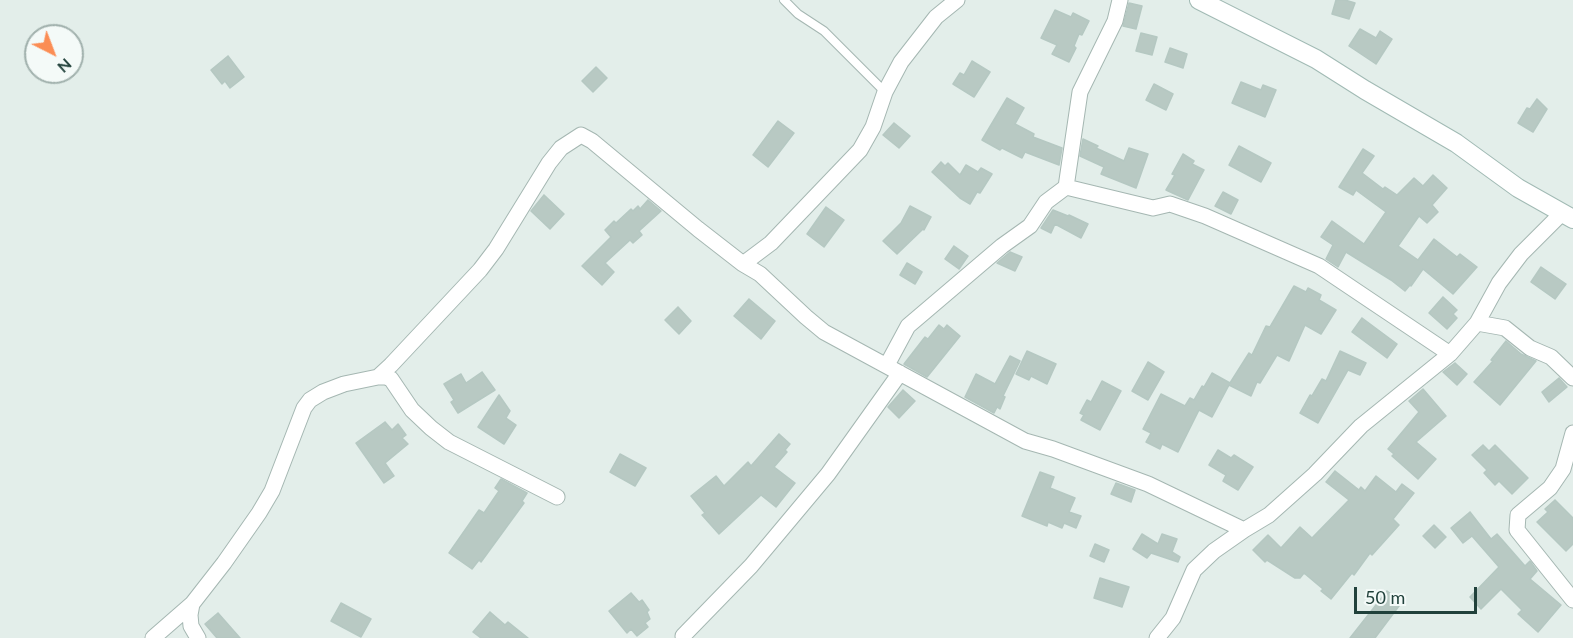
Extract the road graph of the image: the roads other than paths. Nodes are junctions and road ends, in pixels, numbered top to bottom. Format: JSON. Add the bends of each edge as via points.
{"nodes":[{"id":1,"x":784,"y":0,"type":"edge"},
{"id":2,"x":957,"y":0,"type":"edge"},
{"id":3,"x":1120,"y":0,"type":"edge"},
{"id":4,"x":1199,"y":0,"type":"edge"},
{"id":5,"x":885,"y":92,"type":"junction"},
{"id":6,"x":1066,"y":187,"type":"junction"},
{"id":7,"x":1568,"y":216,"type":"edge"},
{"id":8,"x":743,"y":264,"type":"junction"},
{"id":9,"x":1477,"y":323,"type":"junction"},
{"id":10,"x":1450,"y":354,"type":"junction"},
{"id":11,"x":894,"y":369,"type":"junction"},
{"id":12,"x":378,"y":377,"type":"junction"},
{"id":13,"x":1573,"y":378,"type":"edge"},
{"id":14,"x":1573,"y":433,"type":"edge"},
{"id":15,"x":557,"y":497,"type":"dead end"},
{"id":16,"x":1244,"y":530,"type":"junction"},
{"id":17,"x":1573,"y":600,"type":"edge"},
{"id":18,"x":192,"y":604,"type":"junction"},
{"id":19,"x":683,"y":636,"type":"dead end"},
{"id":20,"x":153,"y":638,"type":"edge"},
{"id":21,"x":198,"y":638,"type":"edge"},
{"id":22,"x":1157,"y":638,"type":"edge"}],
"edges":[{"from":1,"to":5,"type":"lane","via":[[824,31]]},
{"from":2,"to":5,"type":"street","via":[[936,17],[901,62]]},
{"from":3,"to":6,"type":"street","via":[[1115,21],[1080,92]]},
{"from":4,"to":7,"type":"street","via":[[1316,59]]},
{"from":5,"to":8,"type":"street","via":[[860,150],[771,243]]},
{"from":6,"to":10,"type":"street","via":[[1153,208],[1170,204],[1205,216],[1319,266]]},
{"from":6,"to":11,"type":"street","via":[[1046,202],[1030,226],[908,326]]},
{"from":7,"to":9,"type":"street","via":[[1521,254],[1498,283]]},
{"from":8,"to":11,"type":"street","via":[[760,274],[824,332]]},
{"from":8,"to":12,"type":"street","via":[[581,135],[561,148],[549,163],[480,270]]},
{"from":9,"to":10,"type":"street"},
{"from":9,"to":13,"type":"street","via":[[1505,328],[1530,348],[1551,357]]},
{"from":10,"to":16,"type":"street","via":[[1361,426],[1269,514]]},
{"from":11,"to":16,"type":"street","via":[[1025,441],[1148,484]]},
{"from":11,"to":19,"type":"street","via":[[828,474],[751,566]]},
{"from":12,"to":15,"type":"street","via":[[391,379],[412,410],[449,442]]},
{"from":12,"to":18,"type":"street","via":[[344,384],[310,400],[272,491]]},
{"from":14,"to":17,"type":"street","via":[[1563,469],[1550,488],[1518,515],[1517,530]]},
{"from":16,"to":22,"type":"street","via":[[1194,570],[1173,618]]},
{"from":18,"to":20,"type":"street"},
{"from":18,"to":21,"type":"street","via":[[191,626]]}]}
